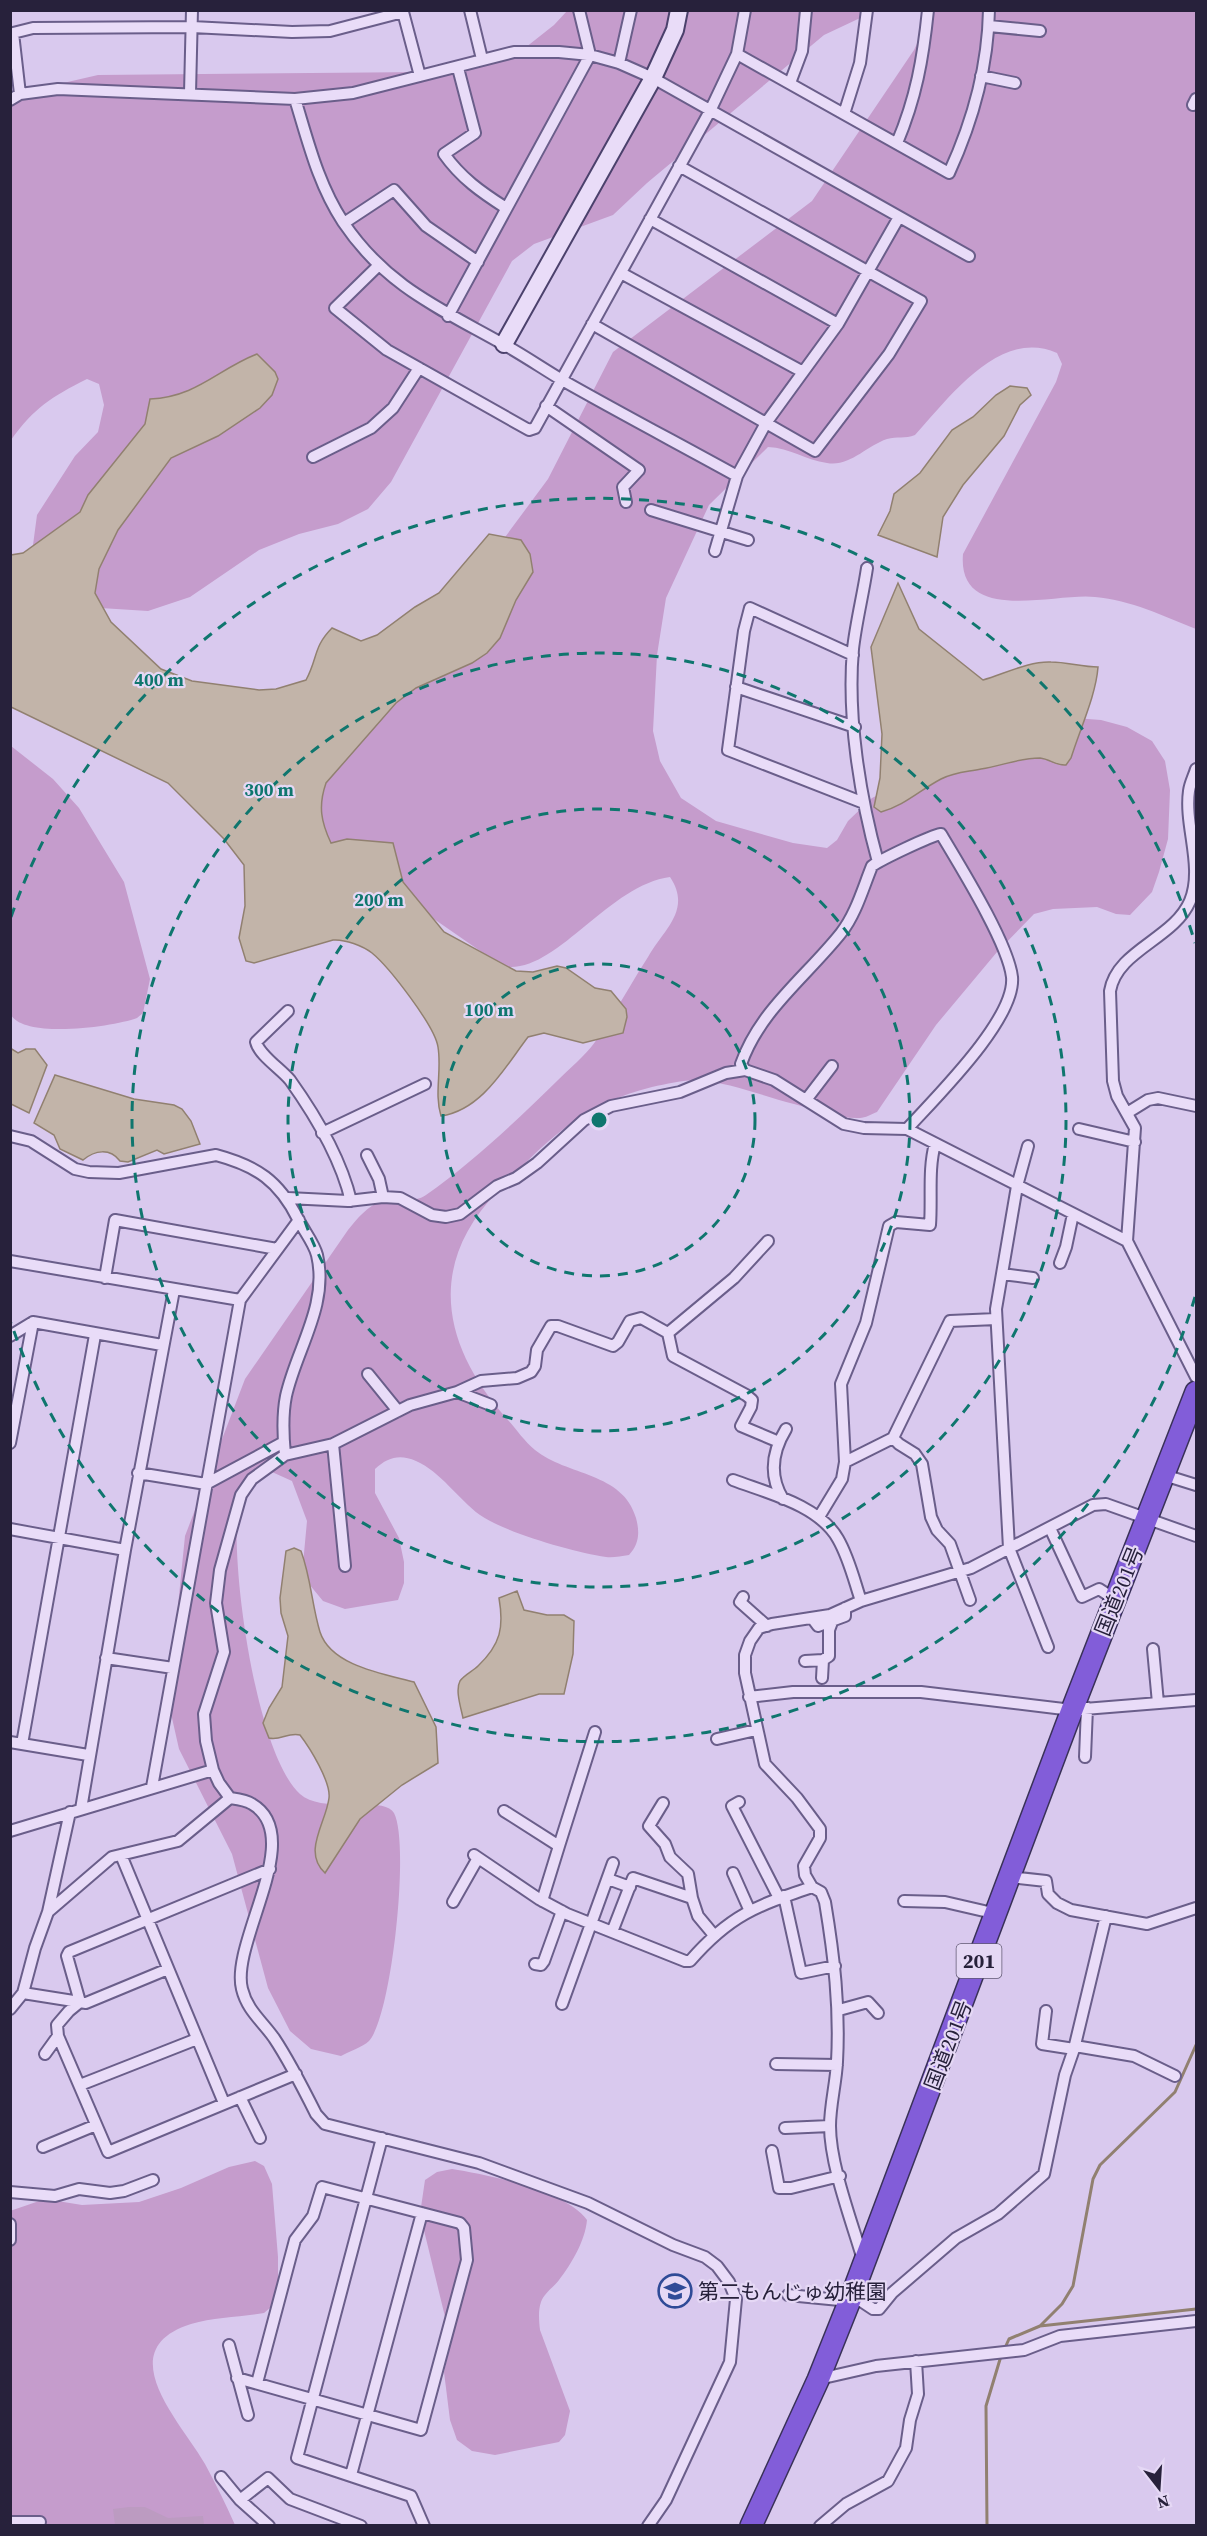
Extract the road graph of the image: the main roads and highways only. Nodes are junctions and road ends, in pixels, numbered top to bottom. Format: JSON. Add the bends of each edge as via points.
{"nodes":[{"id":1,"x":1197,"y":1392,"type":"edge"},
{"id":2,"x":751,"y":2526,"type":"edge"}],
"edges":[{"from":1,"to":2,"type":"highway","name":"国道201号","number":"201","via":[[1116,1599],[1080,1709],[1010,1877],[851,2298]]}]}
